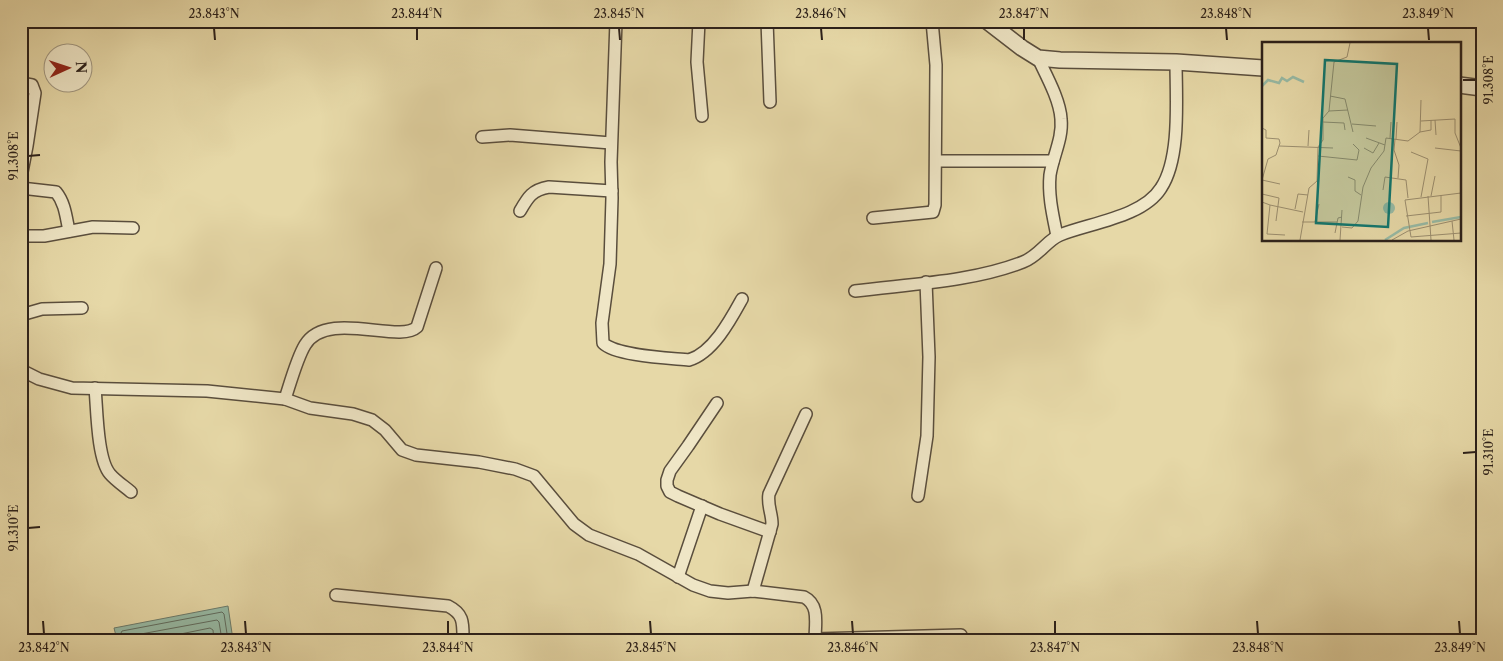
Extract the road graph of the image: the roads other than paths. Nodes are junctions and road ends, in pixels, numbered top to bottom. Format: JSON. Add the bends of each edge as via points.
{"nodes":[{"id":1,"x":616,"y":21,"type":"edge"},
{"id":2,"x":699,"y":21,"type":"edge"},
{"id":3,"x":767,"y":21,"type":"edge"},
{"id":4,"x":932,"y":21,"type":"edge"},
{"id":5,"x":987,"y":21,"type":"edge"},
{"id":6,"x":1038,"y":58,"type":"junction"},
{"id":7,"x":1176,"y":62,"type":"junction"},
{"id":8,"x":1262,"y":68,"type":"edge"},
{"id":9,"x":21,"y":83,"type":"edge"},
{"id":10,"x":1460,"y":85,"type":"edge"},
{"id":11,"x":1482,"y":88,"type":"edge"},
{"id":12,"x":770,"y":102,"type":"dead end"},
{"id":13,"x":702,"y":116,"type":"dead end"},
{"id":14,"x":482,"y":137,"type":"dead end"},
{"id":15,"x":611,"y":143,"type":"junction"},
{"id":16,"x":936,"y":160,"type":"junction"},
{"id":17,"x":1053,"y":161,"type":"junction"},
{"id":18,"x":21,"y":177,"type":"edge"},
{"id":19,"x":21,"y":188,"type":"edge"},
{"id":20,"x":612,"y":190,"type":"junction"},
{"id":21,"x":520,"y":211,"type":"dead end"},
{"id":22,"x":873,"y":218,"type":"dead end"},
{"id":23,"x":134,"y":228,"type":"dead end"},
{"id":24,"x":69,"y":231,"type":"junction"},
{"id":25,"x":21,"y":236,"type":"edge"},
{"id":26,"x":1057,"y":236,"type":"junction"},
{"id":27,"x":436,"y":268,"type":"dead end"},
{"id":28,"x":926,"y":282,"type":"junction"},
{"id":29,"x":856,"y":291,"type":"dead end"},
{"id":30,"x":742,"y":298,"type":"dead end"},
{"id":31,"x":82,"y":308,"type":"dead end"},
{"id":32,"x":21,"y":315,"type":"edge"},
{"id":33,"x":21,"y":370,"type":"edge"},
{"id":34,"x":95,"y":388,"type":"junction"},
{"id":35,"x":285,"y":399,"type":"junction"},
{"id":36,"x":717,"y":403,"type":"dead end"},
{"id":37,"x":806,"y":414,"type":"dead end"},
{"id":38,"x":131,"y":492,"type":"dead end"},
{"id":39,"x":918,"y":496,"type":"dead end"},
{"id":40,"x":702,"y":506,"type":"junction"},
{"id":41,"x":770,"y":532,"type":"junction"},
{"id":42,"x":678,"y":577,"type":"junction"},
{"id":43,"x":753,"y":591,"type":"junction"},
{"id":44,"x":336,"y":596,"type":"dead end"},
{"id":45,"x":961,"y":635,"type":"dead end"},
{"id":46,"x":815,"y":639,"type":"edge"},
{"id":47,"x":464,"y":640,"type":"edge"}],
"edges":[{"from":1,"to":15,"type":"street"},
{"from":2,"to":13,"type":"street","via":[[696,62]]},
{"from":3,"to":12,"type":"street"},
{"from":4,"to":16,"type":"street","via":[[936,65]]},
{"from":5,"to":6,"type":"street"},
{"from":6,"to":7,"type":"street"},
{"from":6,"to":17,"type":"street","via":[[1061,118],[1061,133]]},
{"from":7,"to":8,"type":"street"},
{"from":7,"to":26,"type":"street","via":[[1174,150],[1162,187],[1152,200],[1133,210]]},
{"from":9,"to":18,"type":"street","via":[[32,85],[34,93]]},
{"from":10,"to":11,"type":"street"},
{"from":14,"to":15,"type":"street","via":[[510,135]]},
{"from":15,"to":20,"type":"street"},
{"from":16,"to":17,"type":"street"},
{"from":16,"to":22,"type":"street","via":[[933,212]]},
{"from":17,"to":26,"type":"street","via":[[1050,204]]},
{"from":19,"to":24,"type":"street","via":[[56,192],[64,208]]},
{"from":20,"to":21,"type":"street","via":[[540,189],[529,196]]},
{"from":20,"to":30,"type":"street","via":[[610,264],[601,335],[607,348],[689,360],[696,358],[727,326]]},
{"from":23,"to":24,"type":"street","via":[[93,227]]},
{"from":24,"to":25,"type":"street"},
{"from":26,"to":28,"type":"street","via":[[1037,255],[1024,262],[954,279]]},
{"from":27,"to":35,"type":"street","via":[[417,327],[399,331],[326,330],[314,335],[305,345]]},
{"from":28,"to":29,"type":"street"},
{"from":28,"to":39,"type":"street","via":[[927,436]]},
{"from":31,"to":32,"type":"street","via":[[42,309]]},
{"from":33,"to":34,"type":"street","via":[[72,388]]},
{"from":34,"to":35,"type":"street","via":[[206,391]]},
{"from":34,"to":38,"type":"street","via":[[105,467]]},
{"from":35,"to":42,"type":"street","via":[[310,408],[372,420],[402,450],[416,455],[479,462],[534,476],[574,524],[589,535],[638,554]]},
{"from":36,"to":40,"type":"street","via":[[667,480],[670,492]]},
{"from":37,"to":41,"type":"street","via":[[769,494]]},
{"from":40,"to":41,"type":"street"},
{"from":40,"to":42,"type":"street"},
{"from":41,"to":43,"type":"street"},
{"from":42,"to":43,"type":"street","via":[[710,591]]},
{"from":43,"to":46,"type":"street","via":[[804,597],[811,601]]},
{"from":44,"to":47,"type":"street","via":[[448,606],[458,611],[462,619]]},
{"from":45,"to":46,"type":"street"}]}
